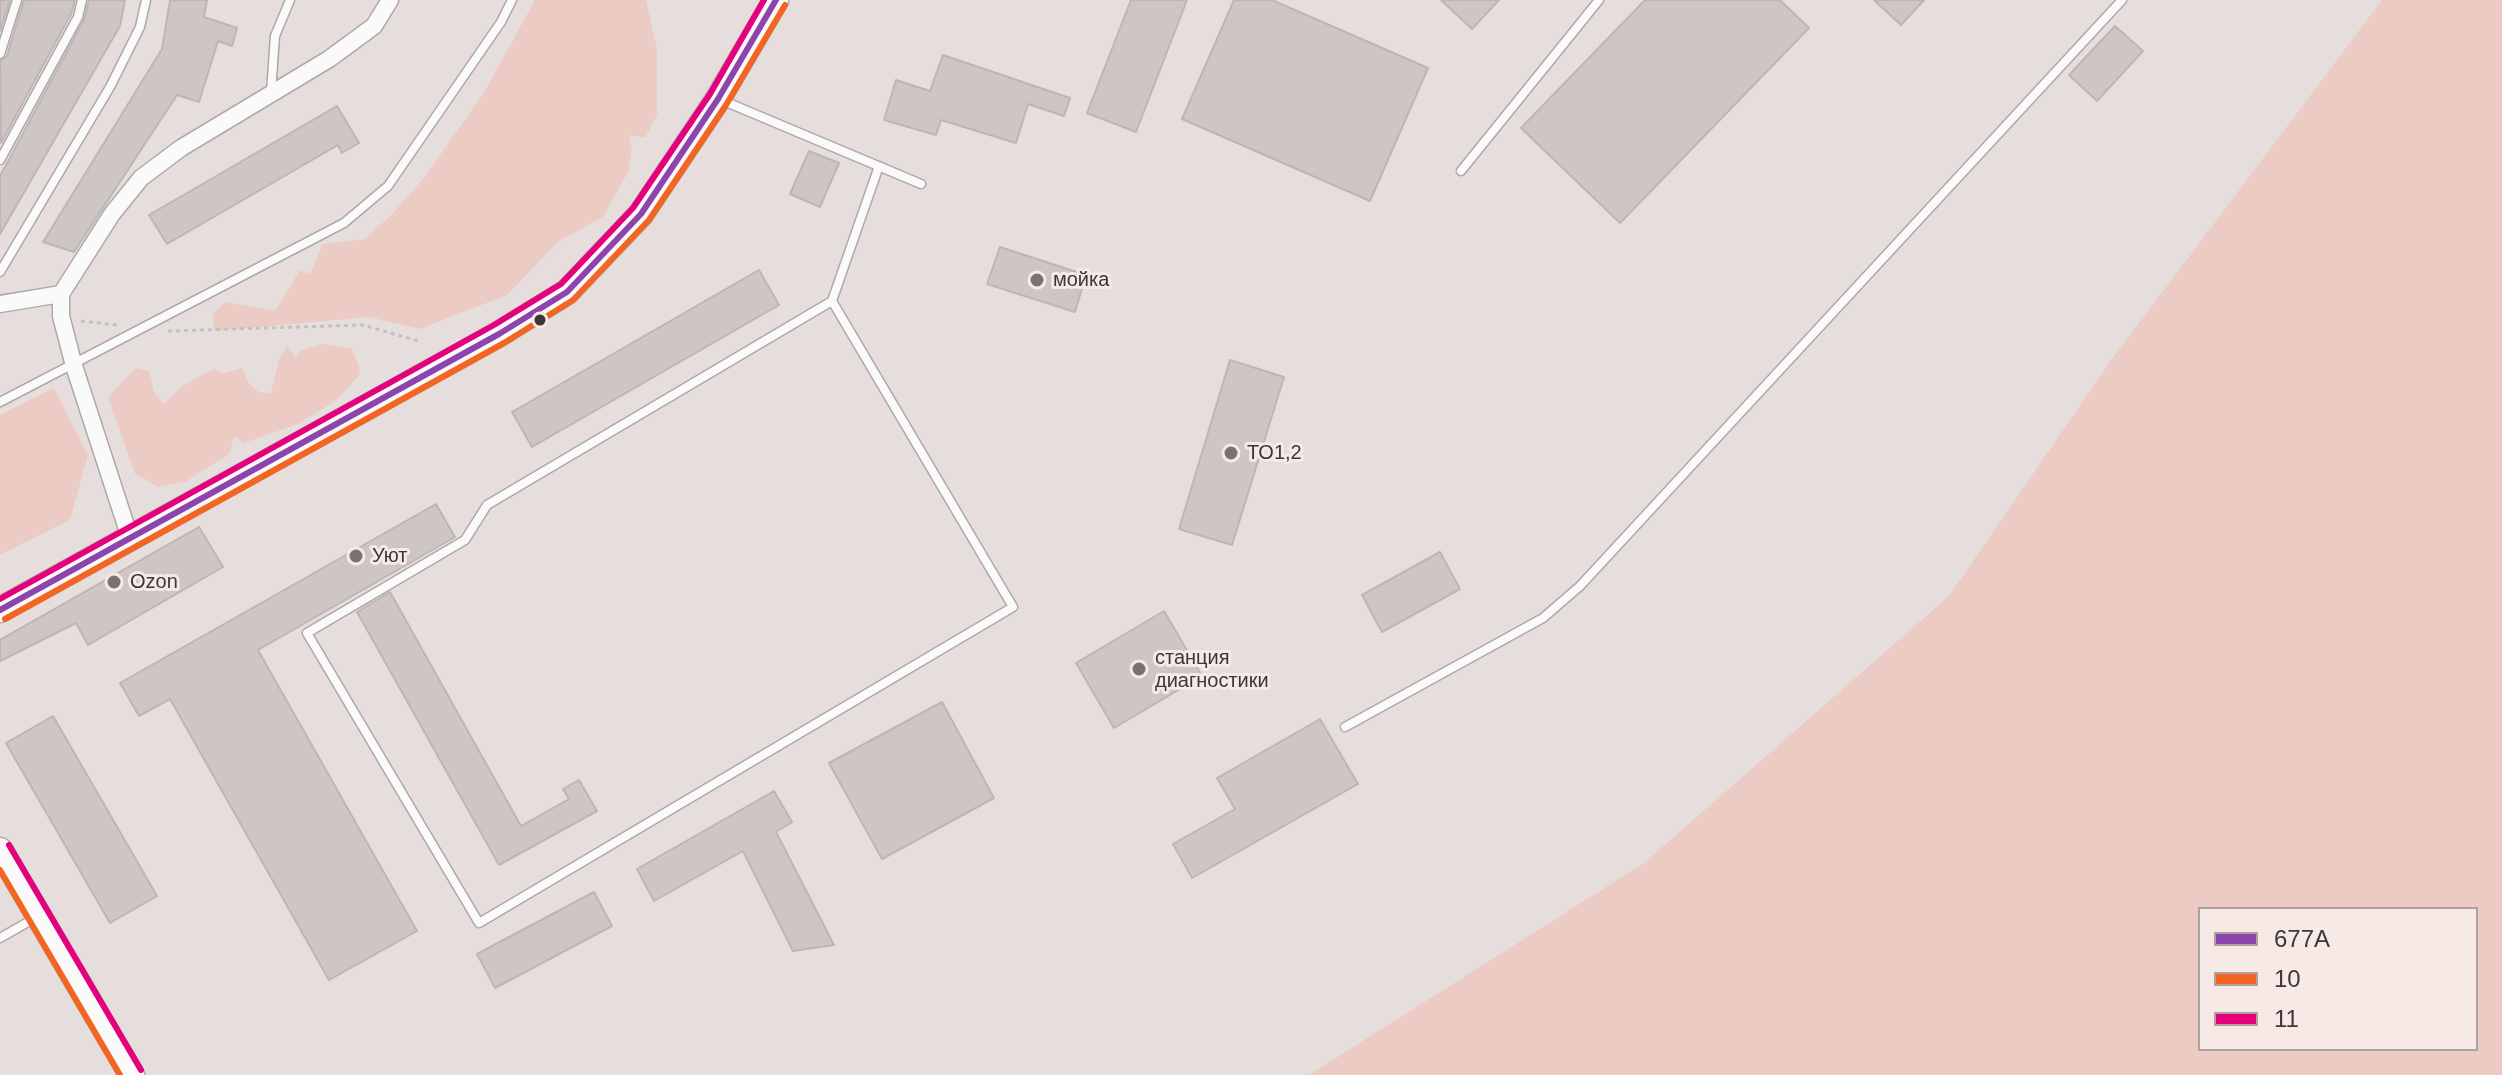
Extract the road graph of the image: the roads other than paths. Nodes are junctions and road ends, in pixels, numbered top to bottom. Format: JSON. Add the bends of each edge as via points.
{"nodes":[{"id":1,"x":17,"y":0,"type":"edge"},
{"id":2,"x":82,"y":0,"type":"edge"},
{"id":3,"x":146,"y":0,"type":"edge"},
{"id":4,"x":290,"y":0,"type":"edge"},
{"id":5,"x":390,"y":0,"type":"edge"},
{"id":6,"x":512,"y":0,"type":"edge"},
{"id":7,"x":776,"y":0,"type":"edge"},
{"id":8,"x":1599,"y":0,"type":"edge"},
{"id":9,"x":2122,"y":0,"type":"edge"},
{"id":10,"x":0,"y":54,"type":"edge"},
{"id":11,"x":270,"y":96,"type":"junction"},
{"id":12,"x":718,"y":99,"type":"junction"},
{"id":13,"x":0,"y":160,"type":"edge"},
{"id":14,"x":879,"y":166,"type":"junction"},
{"id":15,"x":1461,"y":171,"type":"dead end"},
{"id":16,"x":921,"y":184,"type":"dead end"},
{"id":17,"x":0,"y":272,"type":"edge"},
{"id":18,"x":61,"y":294,"type":"junction"},
{"id":19,"x":832,"y":301,"type":"junction"},
{"id":20,"x":0,"y":304,"type":"edge"},
{"id":21,"x":74,"y":366,"type":"junction"},
{"id":22,"x":0,"y":402,"type":"edge"},
{"id":23,"x":130,"y":538,"type":"junction"},
{"id":24,"x":0,"y":610,"type":"edge"},
{"id":25,"x":1345,"y":727,"type":"dead end"},
{"id":26,"x":0,"y":850,"type":"edge"},
{"id":27,"x":40,"y":916,"type":"junction"},
{"id":28,"x":0,"y":938,"type":"edge"},
{"id":29,"x":132,"y":1075,"type":"edge"}],
"edges":[{"from":1,"to":10,"type":"lane"},
{"from":2,"to":13,"type":"lane","via":[[78,17]]},
{"from":3,"to":17,"type":"lane","via":[[140,27],[110,87]]},
{"from":4,"to":11,"type":"lane","via":[[275,36]]},
{"from":5,"to":11,"type":"street","via":[[374,26]]},
{"from":6,"to":21,"type":"lane","via":[[388,186],[344,223]]},
{"from":7,"to":12,"type":"main road"},
{"from":8,"to":15,"type":"lane"},
{"from":9,"to":25,"type":"lane","via":[[1580,586],[1543,618]]},
{"from":11,"to":18,"type":"street","via":[[141,178]]},
{"from":12,"to":14,"type":"lane"},
{"from":12,"to":23,"type":"main road","via":[[641,214],[567,292]]},
{"from":14,"to":16,"type":"lane"},
{"from":14,"to":19,"type":"lane"},
{"from":18,"to":20,"type":"street"},
{"from":18,"to":21,"type":"street"},
{"from":19,"to":19,"type":"lane","via":[[487,505],[465,540],[307,633],[479,923],[1013,607]]},
{"from":21,"to":22,"type":"lane"},
{"from":21,"to":23,"type":"street"},
{"from":23,"to":24,"type":"main road"},
{"from":26,"to":27,"type":"main road"},
{"from":27,"to":28,"type":"lane"},
{"from":27,"to":29,"type":"main road"}]}
